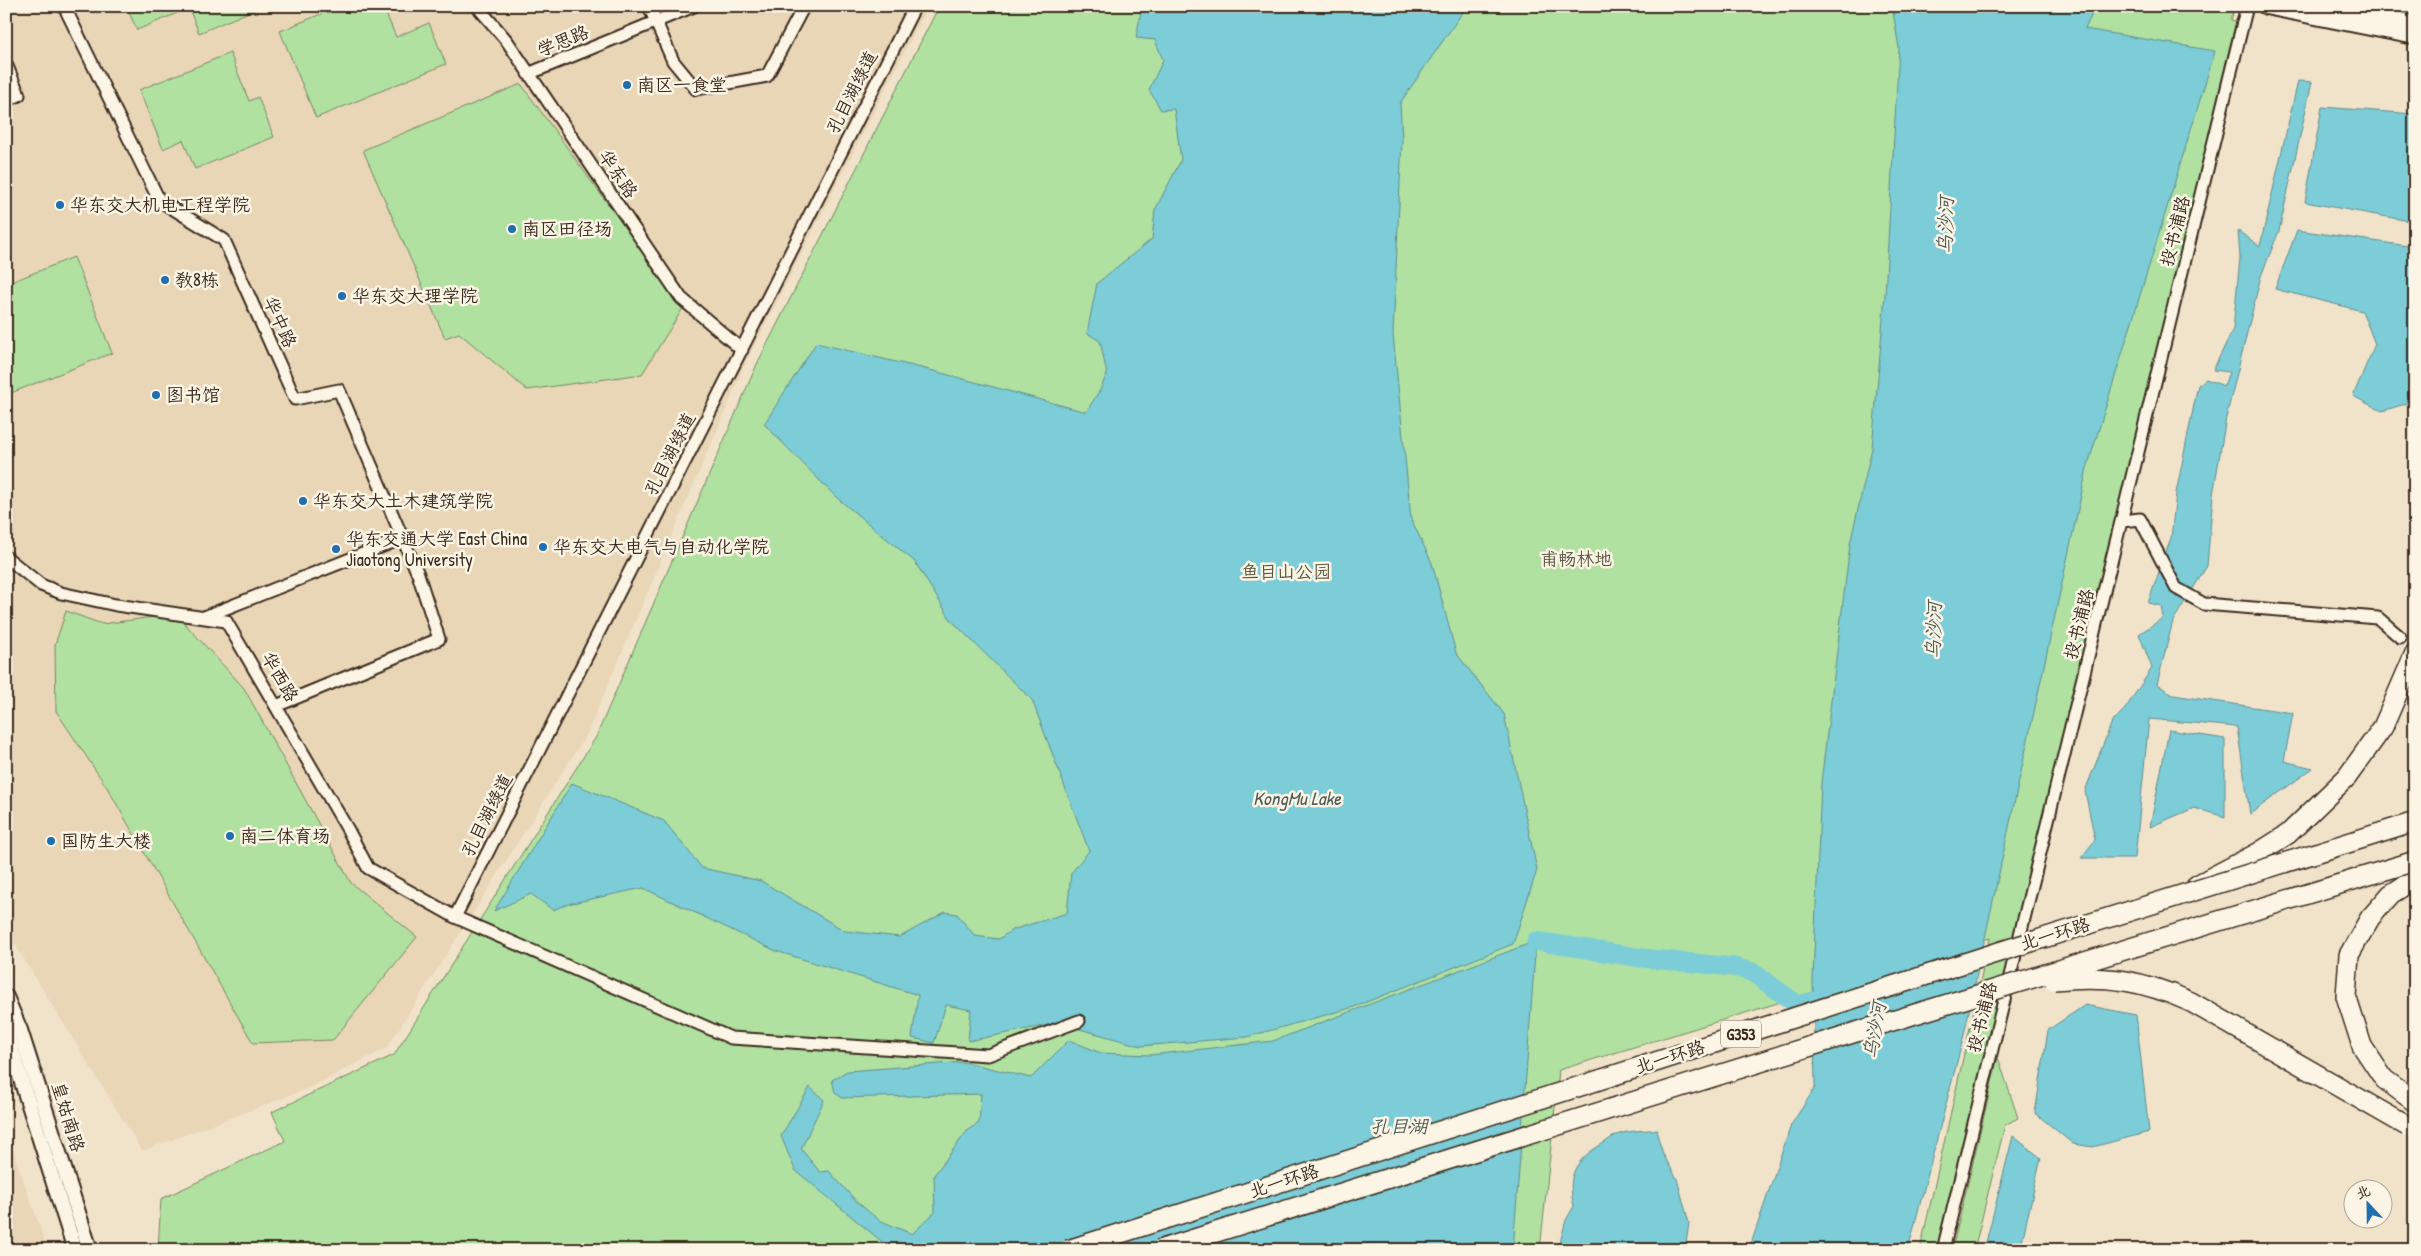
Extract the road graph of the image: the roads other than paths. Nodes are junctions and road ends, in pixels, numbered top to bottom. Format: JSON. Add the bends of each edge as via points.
{"nodes":[{"id":1,"x":64,"y":6,"type":"edge"},
{"id":2,"x":477,"y":6,"type":"edge"},
{"id":3,"x":649,"y":6,"type":"edge"},
{"id":4,"x":694,"y":6,"type":"edge"},
{"id":5,"x":804,"y":6,"type":"edge"},
{"id":6,"x":915,"y":6,"type":"edge"},
{"id":7,"x":2247,"y":6,"type":"edge"},
{"id":8,"x":2266,"y":6,"type":"edge"},
{"id":9,"x":2325,"y":6,"type":"edge"},
{"id":10,"x":656,"y":22,"type":"junction"},
{"id":11,"x":2415,"y":24,"type":"edge"},
{"id":12,"x":2415,"y":36,"type":"edge"},
{"id":13,"x":6,"y":64,"type":"edge"},
{"id":14,"x":528,"y":74,"type":"junction"},
{"id":15,"x":6,"y":101,"type":"edge"},
{"id":16,"x":742,"y":350,"type":"junction"},
{"id":17,"x":2122,"y":521,"type":"junction"},
{"id":18,"x":403,"y":538,"type":"junction"},
{"id":19,"x":6,"y":557,"type":"edge"},
{"id":20,"x":202,"y":617,"type":"junction"},
{"id":21,"x":2400,"y":637,"type":"dead end"},
{"id":22,"x":2415,"y":653,"type":"edge"},
{"id":23,"x":276,"y":706,"type":"junction"},
{"id":24,"x":2415,"y":822,"type":"edge"},
{"id":25,"x":2415,"y":861,"type":"edge"},
{"id":26,"x":2415,"y":879,"type":"edge"},
{"id":27,"x":2172,"y":898,"type":"junction"},
{"id":28,"x":456,"y":917,"type":"junction"},
{"id":29,"x":6,"y":998,"type":"edge"},
{"id":30,"x":1079,"y":1021,"type":"dead end"},
{"id":31,"x":6,"y":1032,"type":"edge"},
{"id":32,"x":1853,"y":1033,"type":"junction"},
{"id":33,"x":2415,"y":1102,"type":"edge"},
{"id":34,"x":2411,"y":1128,"type":"edge"},
{"id":35,"x":75,"y":1250,"type":"edge"},
{"id":36,"x":90,"y":1250,"type":"edge"},
{"id":37,"x":1068,"y":1250,"type":"edge"},
{"id":38,"x":1159,"y":1250,"type":"edge"},
{"id":39,"x":1943,"y":1250,"type":"edge"}],
"edges":[{"from":1,"to":18,"type":"street","name":"华中路","via":[[159,200],[224,240],[295,399],[339,390]]},
{"from":2,"to":14,"type":"street","name":"华东路","via":[[508,41]]},
{"from":3,"to":10,"type":"street"},
{"from":4,"to":10,"type":"street","name":"学思路"},
{"from":5,"to":10,"type":"street","via":[[767,76],[696,89],[673,61]]},
{"from":6,"to":16,"type":"street","name":"孔目湖绿道"},
{"from":7,"to":17,"type":"street","name":"投书浦路"},
{"from":8,"to":12,"type":"main road"},
{"from":9,"to":11,"type":"main road"},
{"from":10,"to":14,"type":"street","name":"学思路"},
{"from":13,"to":15,"type":"street","via":[[19,95]]},
{"from":14,"to":16,"type":"street","name":"华东路","via":[[681,298]]},
{"from":16,"to":28,"type":"street","name":"孔目湖绿道"},
{"from":17,"to":21,"type":"street","via":[[2140,519],[2176,588],[2204,604],[2378,618]]},
{"from":17,"to":39,"type":"street","name":"投书浦路"},
{"from":18,"to":20,"type":"street"},
{"from":18,"to":23,"type":"street","name":"华中路","via":[[439,639]]},
{"from":19,"to":20,"type":"street","name":"华西路","via":[[41,585],[61,593],[116,605]]},
{"from":20,"to":23,"type":"street","name":"华西路","via":[[226,621]]},
{"from":22,"to":27,"type":"highway","bridge":true,"via":[[2383,726],[2347,777],[2288,834]]},
{"from":23,"to":28,"type":"street","name":"华西路","via":[[368,868]]},
{"from":24,"to":27,"type":"highway","name":"北一环路","number":"G353","bridge":true},
{"from":25,"to":32,"type":"highway","name":"北一环路","number":"G353","bridge":true},
{"from":26,"to":33,"type":"highway","via":[[2391,894],[2370,918],[2349,955],[2346,996],[2362,1046],[2384,1079]]},
{"from":27,"to":37,"type":"highway","name":"北一环路","number":"G353","bridge":true},
{"from":28,"to":30,"type":"street","name":"华西路","via":[[731,1038],[988,1054]]},
{"from":29,"to":36,"type":"street","name":"皇姑南路","via":[[20,1030]]},
{"from":31,"to":35,"type":"street","name":"皇姑南路"},
{"from":32,"to":34,"type":"highway","bridge":true,"via":[[1914,1024],[2054,980],[2084,977],[2132,981],[2191,1002]]},
{"from":32,"to":38,"type":"highway","name":"北一环路","number":"G353","bridge":true}]}
